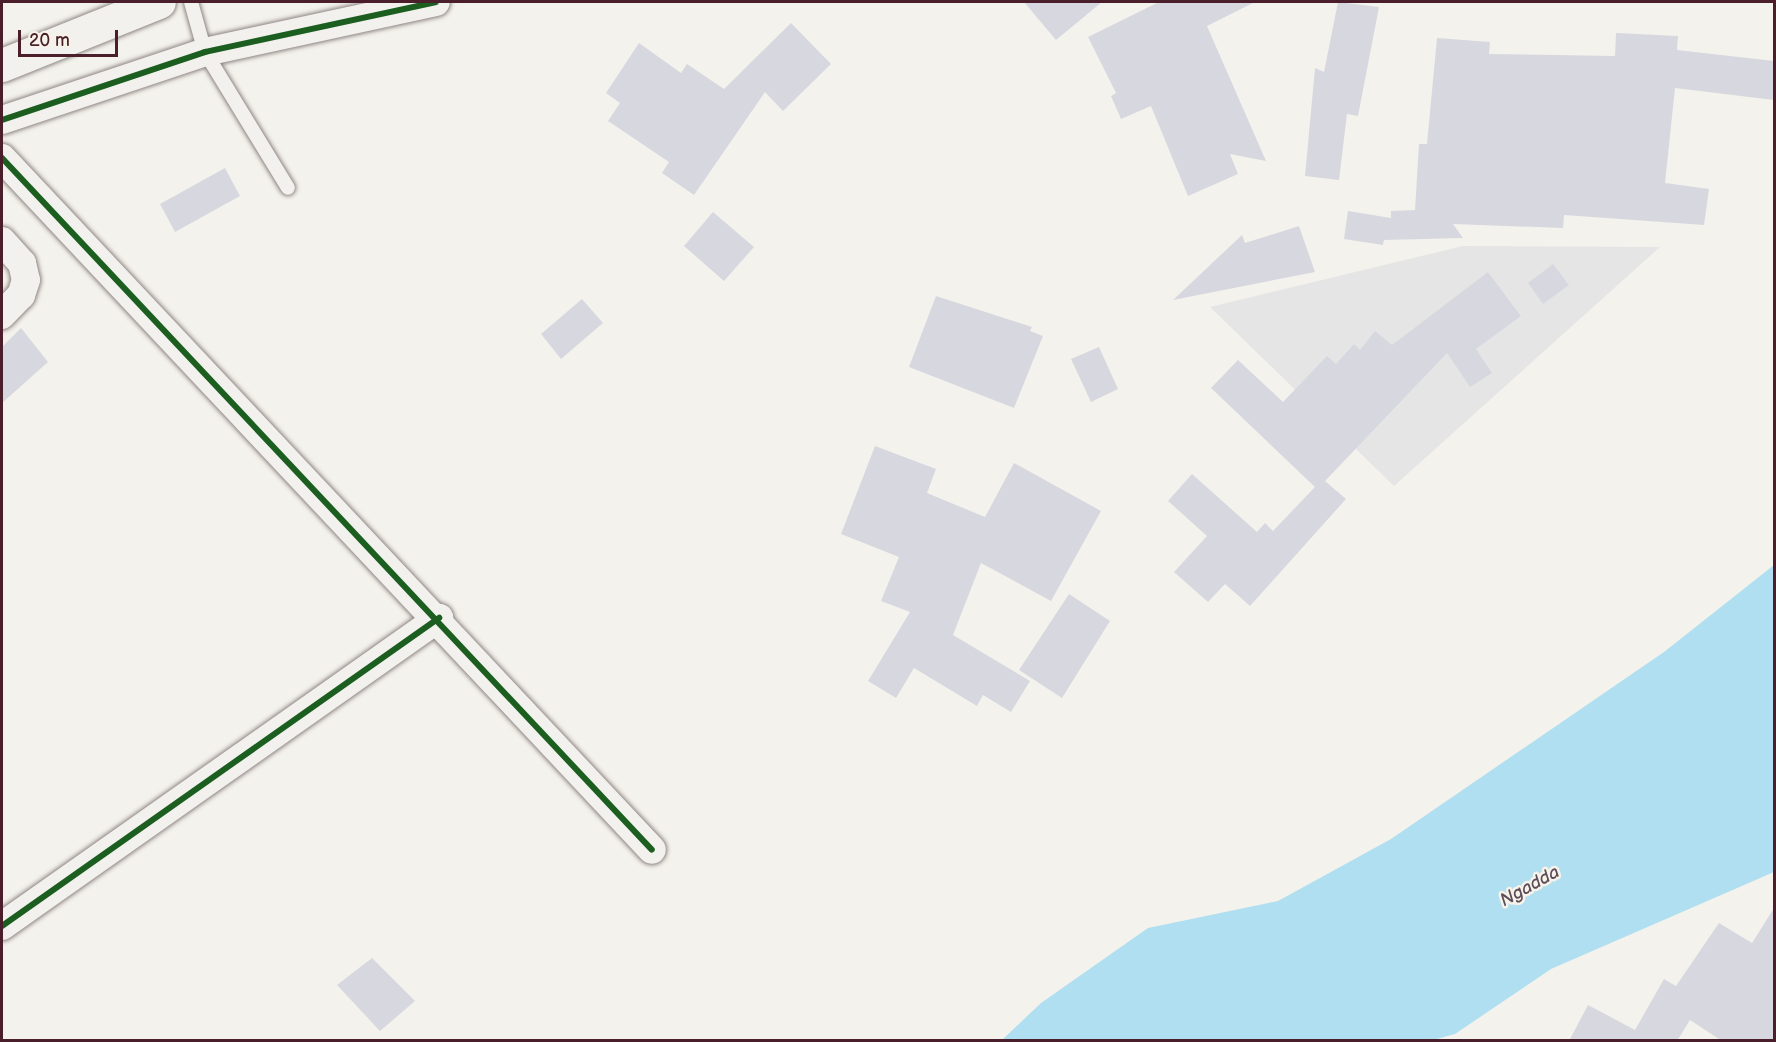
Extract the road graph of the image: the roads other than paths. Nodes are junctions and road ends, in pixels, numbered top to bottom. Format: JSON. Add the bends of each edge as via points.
{"nodes":[{"id":1,"x":159,"y":2,"type":"edge"},
{"id":2,"x":191,"y":2,"type":"edge"},
{"id":3,"x":436,"y":2,"type":"edge"},
{"id":4,"x":205,"y":52,"type":"junction"},
{"id":5,"x":2,"y":65,"type":"edge"},
{"id":6,"x":2,"y":120,"type":"edge"},
{"id":7,"x":2,"y":159,"type":"edge"},
{"id":8,"x":288,"y":188,"type":"dead end"},
{"id":9,"x":2,"y":241,"type":"edge"},
{"id":10,"x":2,"y":315,"type":"edge"},
{"id":11,"x":439,"y":618,"type":"junction"},
{"id":12,"x":652,"y":850,"type":"dead end"},
{"id":13,"x":2,"y":926,"type":"edge"}],
"edges":[{"from":1,"to":5,"type":"main road"},
{"from":2,"to":4,"type":"lane"},
{"from":3,"to":4,"type":"street"},
{"from":4,"to":6,"type":"street"},
{"from":4,"to":8,"type":"lane"},
{"from":7,"to":11,"type":"street"},
{"from":9,"to":10,"type":"street","via":[[22,263],[26,280],[21,295]]},
{"from":11,"to":12,"type":"street"},
{"from":11,"to":13,"type":"street"}]}
